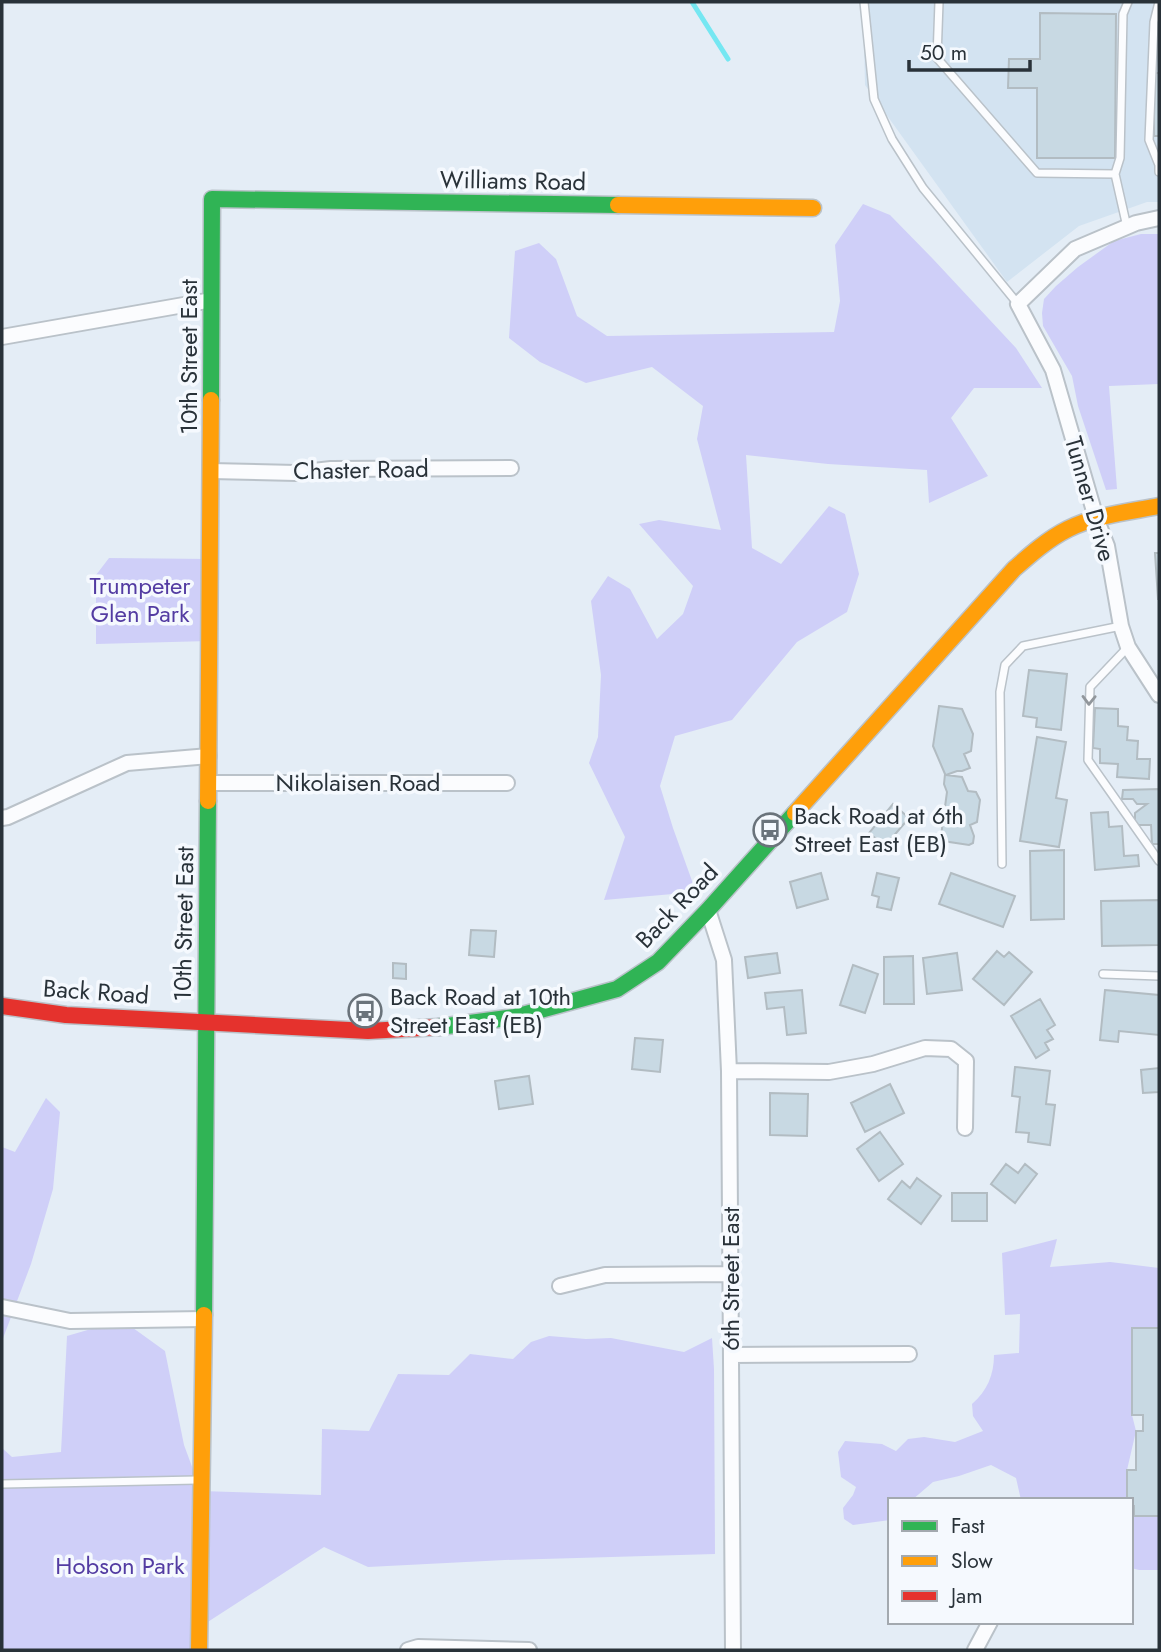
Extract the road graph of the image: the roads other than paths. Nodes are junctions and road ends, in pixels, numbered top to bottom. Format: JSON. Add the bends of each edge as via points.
{"nodes":[{"id":1,"x":864,"y":2,"type":"edge"},
{"id":2,"x":939,"y":2,"type":"edge"},
{"id":3,"x":1128,"y":2,"type":"edge"},
{"id":4,"x":1159,"y":2,"type":"edge"},
{"id":5,"x":1159,"y":172,"type":"edge"},
{"id":6,"x":1115,"y":174,"type":"junction"},
{"id":7,"x":212,"y":199,"type":"joint"},
{"id":8,"x":813,"y":208,"type":"dead end"},
{"id":9,"x":1159,"y":218,"type":"edge"},
{"id":10,"x":1127,"y":227,"type":"junction"},
{"id":11,"x":212,"y":300,"type":"junction"},
{"id":12,"x":1018,"y":303,"type":"junction"},
{"id":13,"x":2,"y":337,"type":"edge"},
{"id":14,"x":511,"y":468,"type":"dead end"},
{"id":15,"x":211,"y":471,"type":"junction"},
{"id":16,"x":1159,"y":506,"type":"edge"},
{"id":17,"x":1096,"y":518,"type":"junction"},
{"id":18,"x":1121,"y":626,"type":"junction"},
{"id":19,"x":1128,"y":647,"type":"junction"},
{"id":20,"x":1159,"y":695,"type":"edge"},
{"id":21,"x":209,"y":756,"type":"junction"},
{"id":22,"x":209,"y":783,"type":"junction"},
{"id":23,"x":507,"y":783,"type":"dead end"},
{"id":24,"x":2,"y":818,"type":"edge"},
{"id":25,"x":1159,"y":861,"type":"edge"},
{"id":26,"x":1003,"y":864,"type":"dead end"},
{"id":27,"x":708,"y":910,"type":"junction"},
{"id":28,"x":1103,"y":974,"type":"dead end"},
{"id":29,"x":1159,"y":976,"type":"edge"},
{"id":30,"x":2,"y":1006,"type":"edge"},
{"id":31,"x":205,"y":1022,"type":"junction"},
{"id":32,"x":729,"y":1072,"type":"junction"},
{"id":33,"x":965,"y":1128,"type":"dead end"},
{"id":34,"x":731,"y":1274,"type":"junction"},
{"id":35,"x":560,"y":1286,"type":"dead end"},
{"id":36,"x":2,"y":1307,"type":"edge"},
{"id":37,"x":204,"y":1319,"type":"junction"},
{"id":38,"x":909,"y":1354,"type":"dead end"},
{"id":39,"x":732,"y":1355,"type":"junction"},
{"id":40,"x":202,"y":1479,"type":"junction"},
{"id":41,"x":2,"y":1484,"type":"edge"},
{"id":42,"x":989,"y":1624,"type":"edge"},
{"id":43,"x":199,"y":1650,"type":"edge"},
{"id":44,"x":408,"y":1650,"type":"edge"},
{"id":45,"x":529,"y":1650,"type":"edge"},
{"id":46,"x":733,"y":1650,"type":"edge"},
{"id":47,"x":975,"y":1650,"type":"edge"}],
"edges":[{"from":1,"to":12,"type":"lane","via":[[874,99],[892,139],[923,188]]},
{"from":2,"to":6,"type":"lane","via":[[937,58],[1037,173]]},
{"from":3,"to":6,"type":"lane","via":[[1123,14],[1120,158]]},
{"from":4,"to":5,"type":"lane","via":[[1154,22],[1149,140]]},
{"from":6,"to":10,"type":"lane"},
{"from":7,"to":8,"type":"street","name":"Williams Road"},
{"from":7,"to":11,"type":"street","name":"10th Street East"},
{"from":9,"to":10,"type":"street"},
{"from":10,"to":12,"type":"street","via":[[1075,250]]},
{"from":11,"to":13,"type":"street"},
{"from":11,"to":15,"type":"street","name":"10th Street East"},
{"from":12,"to":17,"type":"street","name":"Tunner Drive","via":[[1053,370]]},
{"from":14,"to":15,"type":"street","name":"Chaster Road"},
{"from":15,"to":21,"type":"street","name":"10th Street East"},
{"from":16,"to":17,"type":"street","name":"Back Road"},
{"from":17,"to":18,"type":"street","name":"Tunner Drive","via":[[1107,546]]},
{"from":17,"to":27,"type":"street","name":"Back Road","via":[[1069,528],[1014,569]]},
{"from":18,"to":19,"type":"street","name":"Tunner Drive"},
{"from":18,"to":26,"type":"lane","via":[[1023,646],[1005,665],[1000,692]]},
{"from":19,"to":20,"type":"street","name":"Tunner Drive"},
{"from":19,"to":25,"type":"lane","one_way":true,"via":[[1090,687],[1088,760]]},
{"from":21,"to":22,"type":"street","name":"10th Street East"},
{"from":21,"to":24,"type":"street","via":[[127,763]]},
{"from":22,"to":23,"type":"street","name":"Nikolaisen Road"},
{"from":22,"to":31,"type":"street","name":"10th Street East"},
{"from":27,"to":31,"type":"street","name":"Back Road","via":[[658,962],[617,989],[514,1017],[368,1031]]},
{"from":27,"to":32,"type":"street","name":"6th Street East","via":[[724,960]]},
{"from":28,"to":29,"type":"lane"},
{"from":30,"to":31,"type":"street","name":"Back Road","via":[[66,1015]]},
{"from":31,"to":37,"type":"street","name":"10th Street East"},
{"from":32,"to":33,"type":"street","via":[[829,1072],[925,1048],[951,1049],[966,1061]]},
{"from":32,"to":34,"type":"street","name":"6th Street East"},
{"from":34,"to":35,"type":"street","via":[[605,1275]]},
{"from":34,"to":39,"type":"street","name":"6th Street East"},
{"from":36,"to":37,"type":"street","via":[[70,1321]]},
{"from":37,"to":40,"type":"street","name":"10th Street East"},
{"from":38,"to":39,"type":"street"},
{"from":39,"to":46,"type":"street","name":"6th Street East"},
{"from":40,"to":41,"type":"lane"},
{"from":40,"to":43,"type":"street","name":"10th Street East"},
{"from":42,"to":47,"type":"street"},
{"from":44,"to":45,"type":"street"}]}
